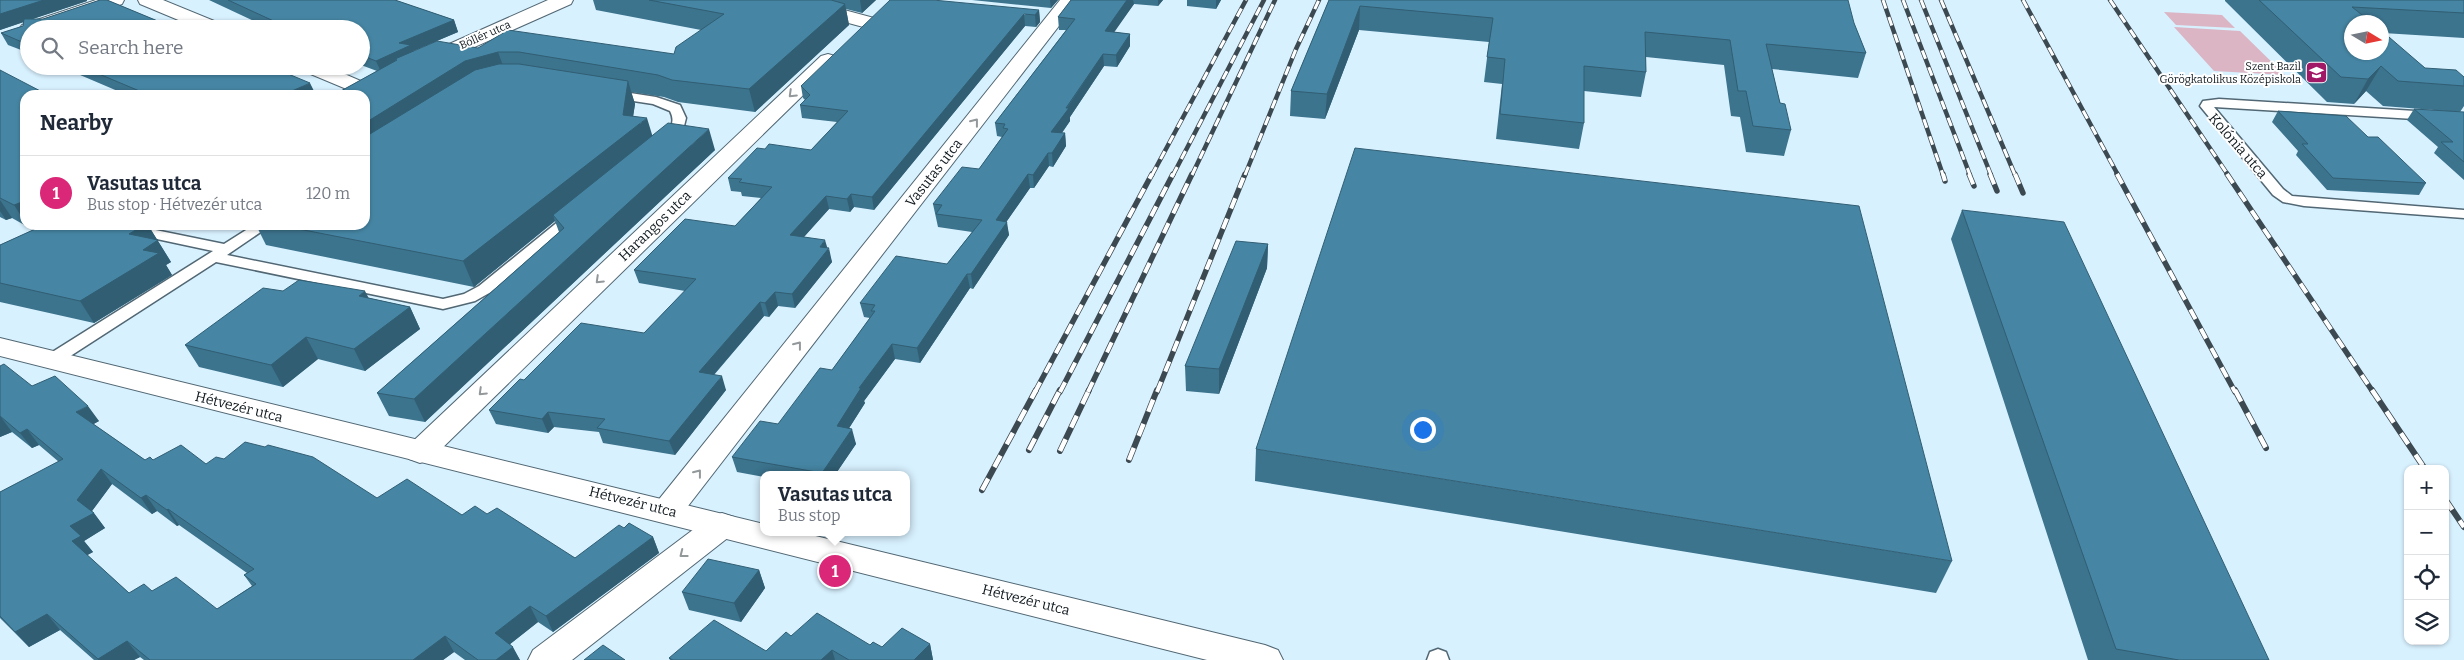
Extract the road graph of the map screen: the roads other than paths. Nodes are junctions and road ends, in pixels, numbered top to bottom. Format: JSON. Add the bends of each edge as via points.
{"nodes":[{"id":1,"x":115,"y":0,"type":"edge"},
{"id":2,"x":147,"y":0,"type":"edge"},
{"id":3,"x":564,"y":0,"type":"edge"},
{"id":4,"x":785,"y":0,"type":"edge"},
{"id":5,"x":1055,"y":10,"type":"edge"},
{"id":6,"x":56,"y":20,"type":"edge"},
{"id":7,"x":195,"y":20,"type":"edge"},
{"id":8,"x":409,"y":69,"type":"edge"},
{"id":9,"x":330,"y":75,"type":"edge"},
{"id":10,"x":365,"y":89,"type":"edge"},
{"id":11,"x":601,"y":92,"type":"edge"},
{"id":12,"x":2464,"y":118,"type":"edge"},
{"id":13,"x":658,"y":147,"type":"edge"},
{"id":14,"x":583,"y":209,"type":"edge"},
{"id":15,"x":2464,"y":214,"type":"edge"},
{"id":16,"x":130,"y":230,"type":"edge"},
{"id":17,"x":256,"y":230,"type":"edge"},
{"id":18,"x":220,"y":253,"type":"junction"},
{"id":19,"x":0,"y":347,"type":"edge"},
{"id":20,"x":52,"y":360,"type":"junction"},
{"id":21,"x":420,"y":452,"type":"junction"},
{"id":22,"x":667,"y":511,"type":"junction"},
{"id":23,"x":722,"y":525,"type":"junction"},
{"id":24,"x":760,"y":534,"type":"edge"},
{"id":25,"x":766,"y":536,"type":"edge"},
{"id":26,"x":546,"y":660,"type":"edge"},
{"id":27,"x":1265,"y":660,"type":"edge"}],
"edges":[{"from":1,"to":6,"type":"street"},
{"from":2,"to":7,"type":"street"},
{"from":3,"to":8,"type":"street","name":"Böllér utca"},
{"from":4,"to":21,"type":"street","name":"Harangos utca","one_way":true,"via":[[876,14]]},
{"from":22,"to":5,"type":"street","name":"Vasutas utca","one_way":true},
{"from":9,"to":10,"type":"street"},
{"from":11,"to":13,"type":"lane","via":[[656,101],[676,108],[680,116],[679,125],[672,136]]},
{"from":12,"to":15,"type":"lane","name":"Kolónia utca","via":[[2219,103],[2206,106],[2278,192],[2288,199]]},
{"from":14,"to":18,"type":"lane","via":[[485,289],[451,303],[428,302]]},
{"from":16,"to":18,"type":"lane"},
{"from":17,"to":18,"type":"lane"},
{"from":18,"to":20,"type":"lane"},
{"from":19,"to":20,"type":"street","name":"Hétvezér utca"},
{"from":20,"to":21,"type":"street","name":"Hétvezér utca"},
{"from":21,"to":22,"type":"street","name":"Hétvezér utca"},
{"from":22,"to":23,"type":"street","name":"Hétvezér utca"},
{"from":23,"to":24,"type":"street","name":"Hétvezér utca"},
{"from":23,"to":26,"type":"street","one_way":true},
{"from":25,"to":27,"type":"street","name":"Hétvezér utca"}]}
